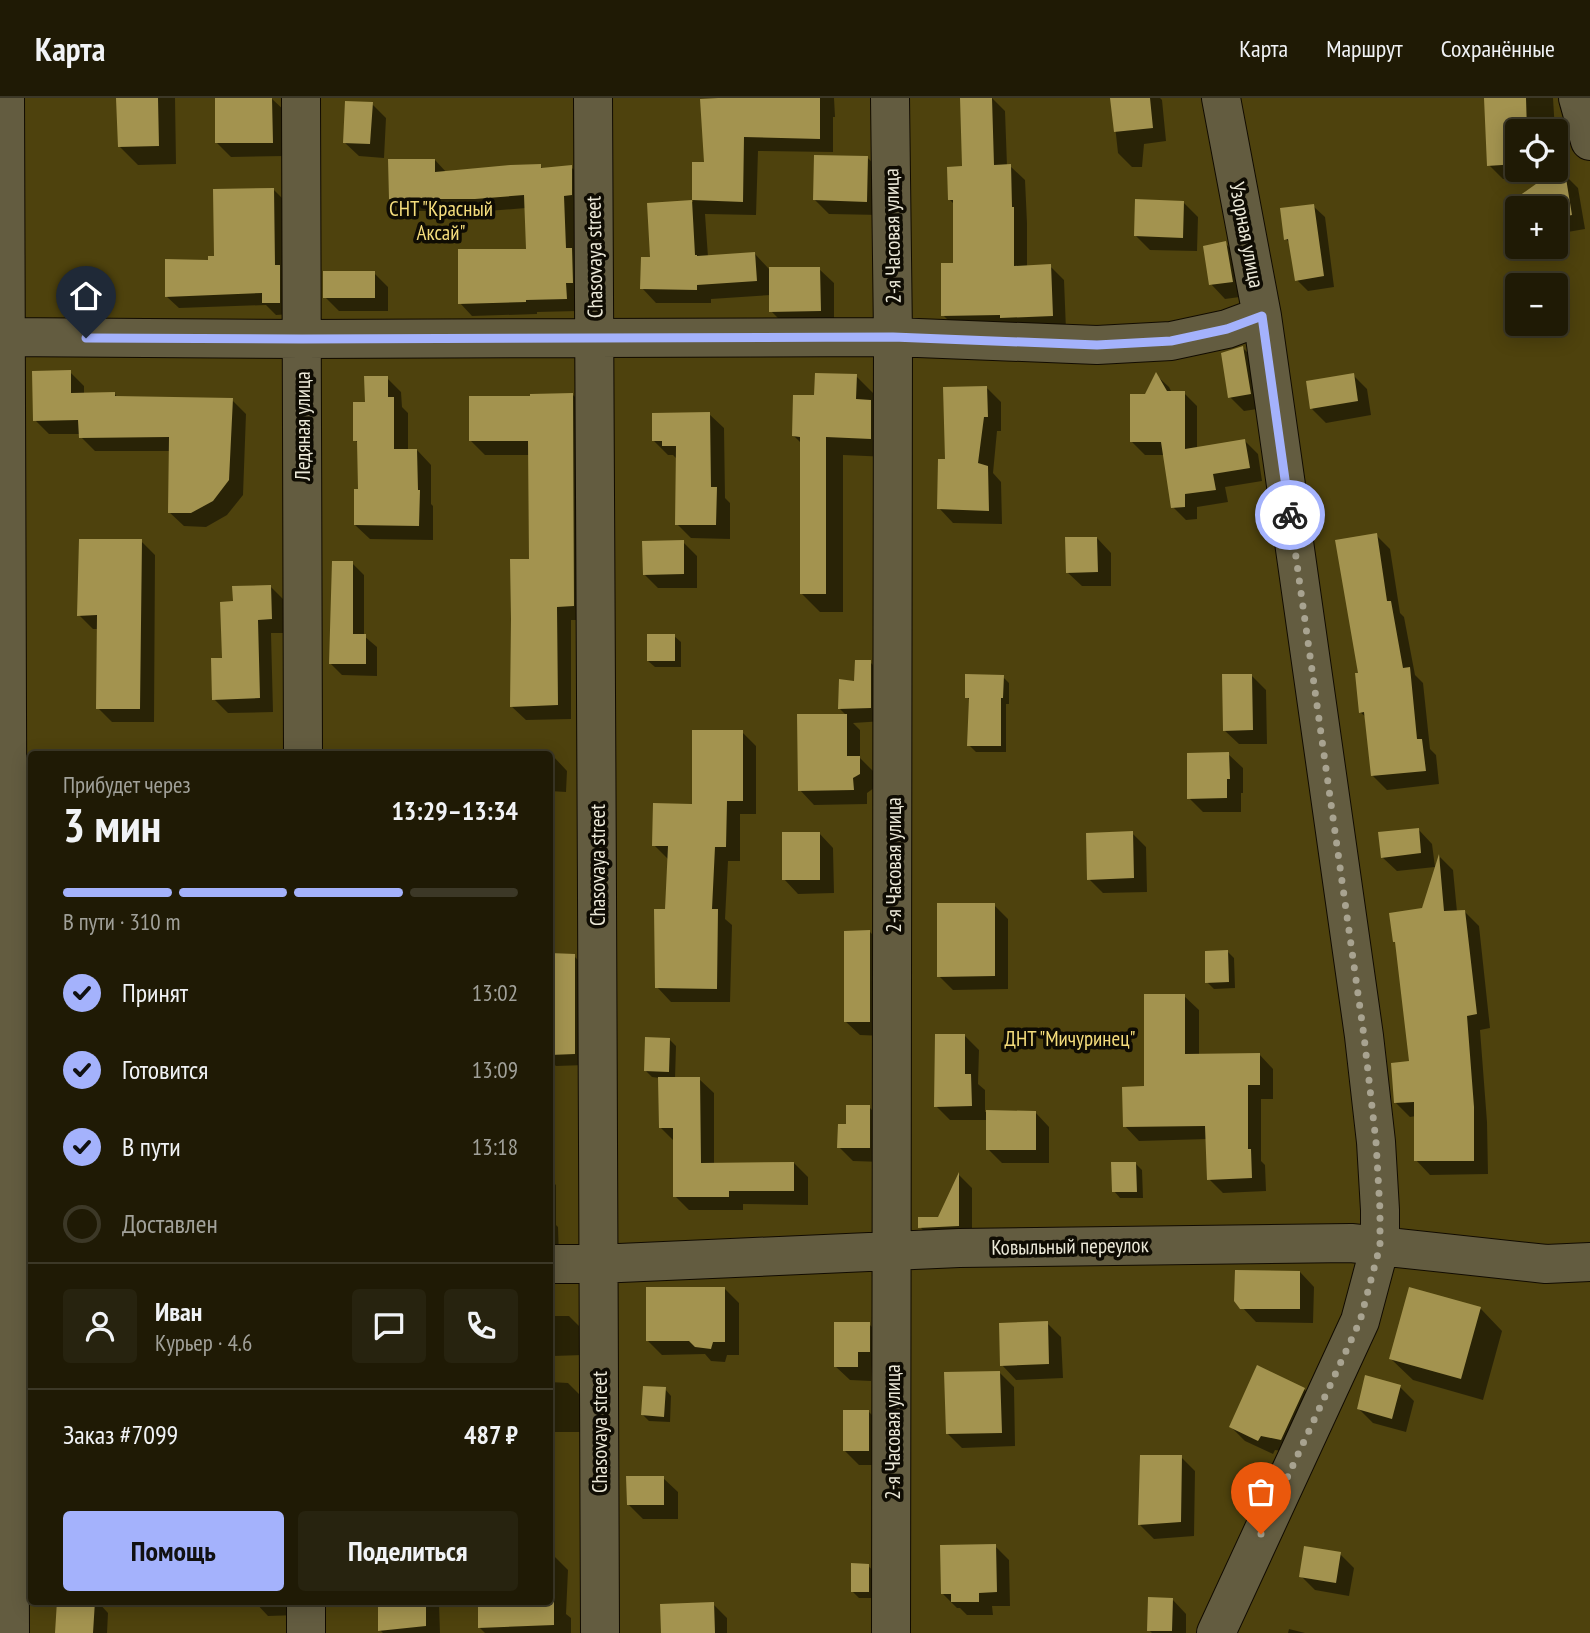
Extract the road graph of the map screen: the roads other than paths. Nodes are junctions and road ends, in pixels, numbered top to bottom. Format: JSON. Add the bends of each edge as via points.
{"nodes":[{"id":1,"x":5,"y":98,"type":"edge"},
{"id":2,"x":301,"y":98,"type":"edge"},
{"id":3,"x":593,"y":98,"type":"edge"},
{"id":4,"x":890,"y":98,"type":"edge"},
{"id":5,"x":1221,"y":98,"type":"edge"},
{"id":6,"x":1578,"y":98,"type":"edge"},
{"id":7,"x":1590,"y":141,"type":"edge"},
{"id":8,"x":1262,"y":316,"type":"junction"},
{"id":9,"x":2,"y":337,"type":"edge"},
{"id":10,"x":595,"y":337,"type":"junction"},
{"id":11,"x":893,"y":337,"type":"junction"},
{"id":12,"x":302,"y":339,"type":"junction"},
{"id":13,"x":303,"y":751,"type":"edge"},
{"id":14,"x":1380,"y":1246,"type":"junction"},
{"id":15,"x":893,"y":1250,"type":"junction"},
{"id":16,"x":14,"y":1252,"type":"edge"},
{"id":17,"x":1590,"y":1262,"type":"edge"},
{"id":18,"x":553,"y":1264,"type":"edge"},
{"id":19,"x":597,"y":1264,"type":"junction"},
{"id":20,"x":306,"y":1605,"type":"edge"},
{"id":21,"x":10,"y":1633,"type":"edge"},
{"id":22,"x":306,"y":1633,"type":"edge"},
{"id":23,"x":600,"y":1633,"type":"edge"},
{"id":24,"x":891,"y":1633,"type":"edge"},
{"id":25,"x":1216,"y":1633,"type":"edge"}],
"edges":[{"from":1,"to":9,"type":"street"},
{"from":2,"to":12,"type":"street","name":"Ледяная улица"},
{"from":3,"to":10,"type":"street","name":"Chasovaya street"},
{"from":4,"to":11,"type":"street","name":"2-я Часовая улица"},
{"from":5,"to":8,"type":"street","name":"Узорная улица"},
{"from":6,"to":7,"type":"street"},
{"from":8,"to":11,"type":"street","via":[[1171,341],[1097,345]]},
{"from":8,"to":14,"type":"street","name":"Узорная улица","via":[[1364,1036],[1376,1142]]},
{"from":9,"to":12,"type":"street"},
{"from":9,"to":16,"type":"street"},
{"from":10,"to":11,"type":"street"},
{"from":10,"to":12,"type":"street"},
{"from":10,"to":19,"type":"street","name":"Chasovaya street"},
{"from":11,"to":15,"type":"street","name":"2-я Часовая улица"},
{"from":12,"to":13,"type":"street","name":"Ледяная улица"},
{"from":14,"to":15,"type":"street","name":"Ковыльный переулок"},
{"from":14,"to":17,"type":"street","name":"Ковыльный переулок","via":[[1546,1264]]},
{"from":14,"to":25,"type":"street","name":"Узорная улица","via":[[1360,1321]]},
{"from":15,"to":19,"type":"street","name":"Ковыльный переулок"},
{"from":15,"to":24,"type":"street","name":"2-я Часовая улица"},
{"from":16,"to":21,"type":"street"},
{"from":18,"to":19,"type":"street","name":"Ковыльный переулок"},
{"from":19,"to":23,"type":"street","name":"Chasovaya street"},
{"from":20,"to":22,"type":"street"}]}
